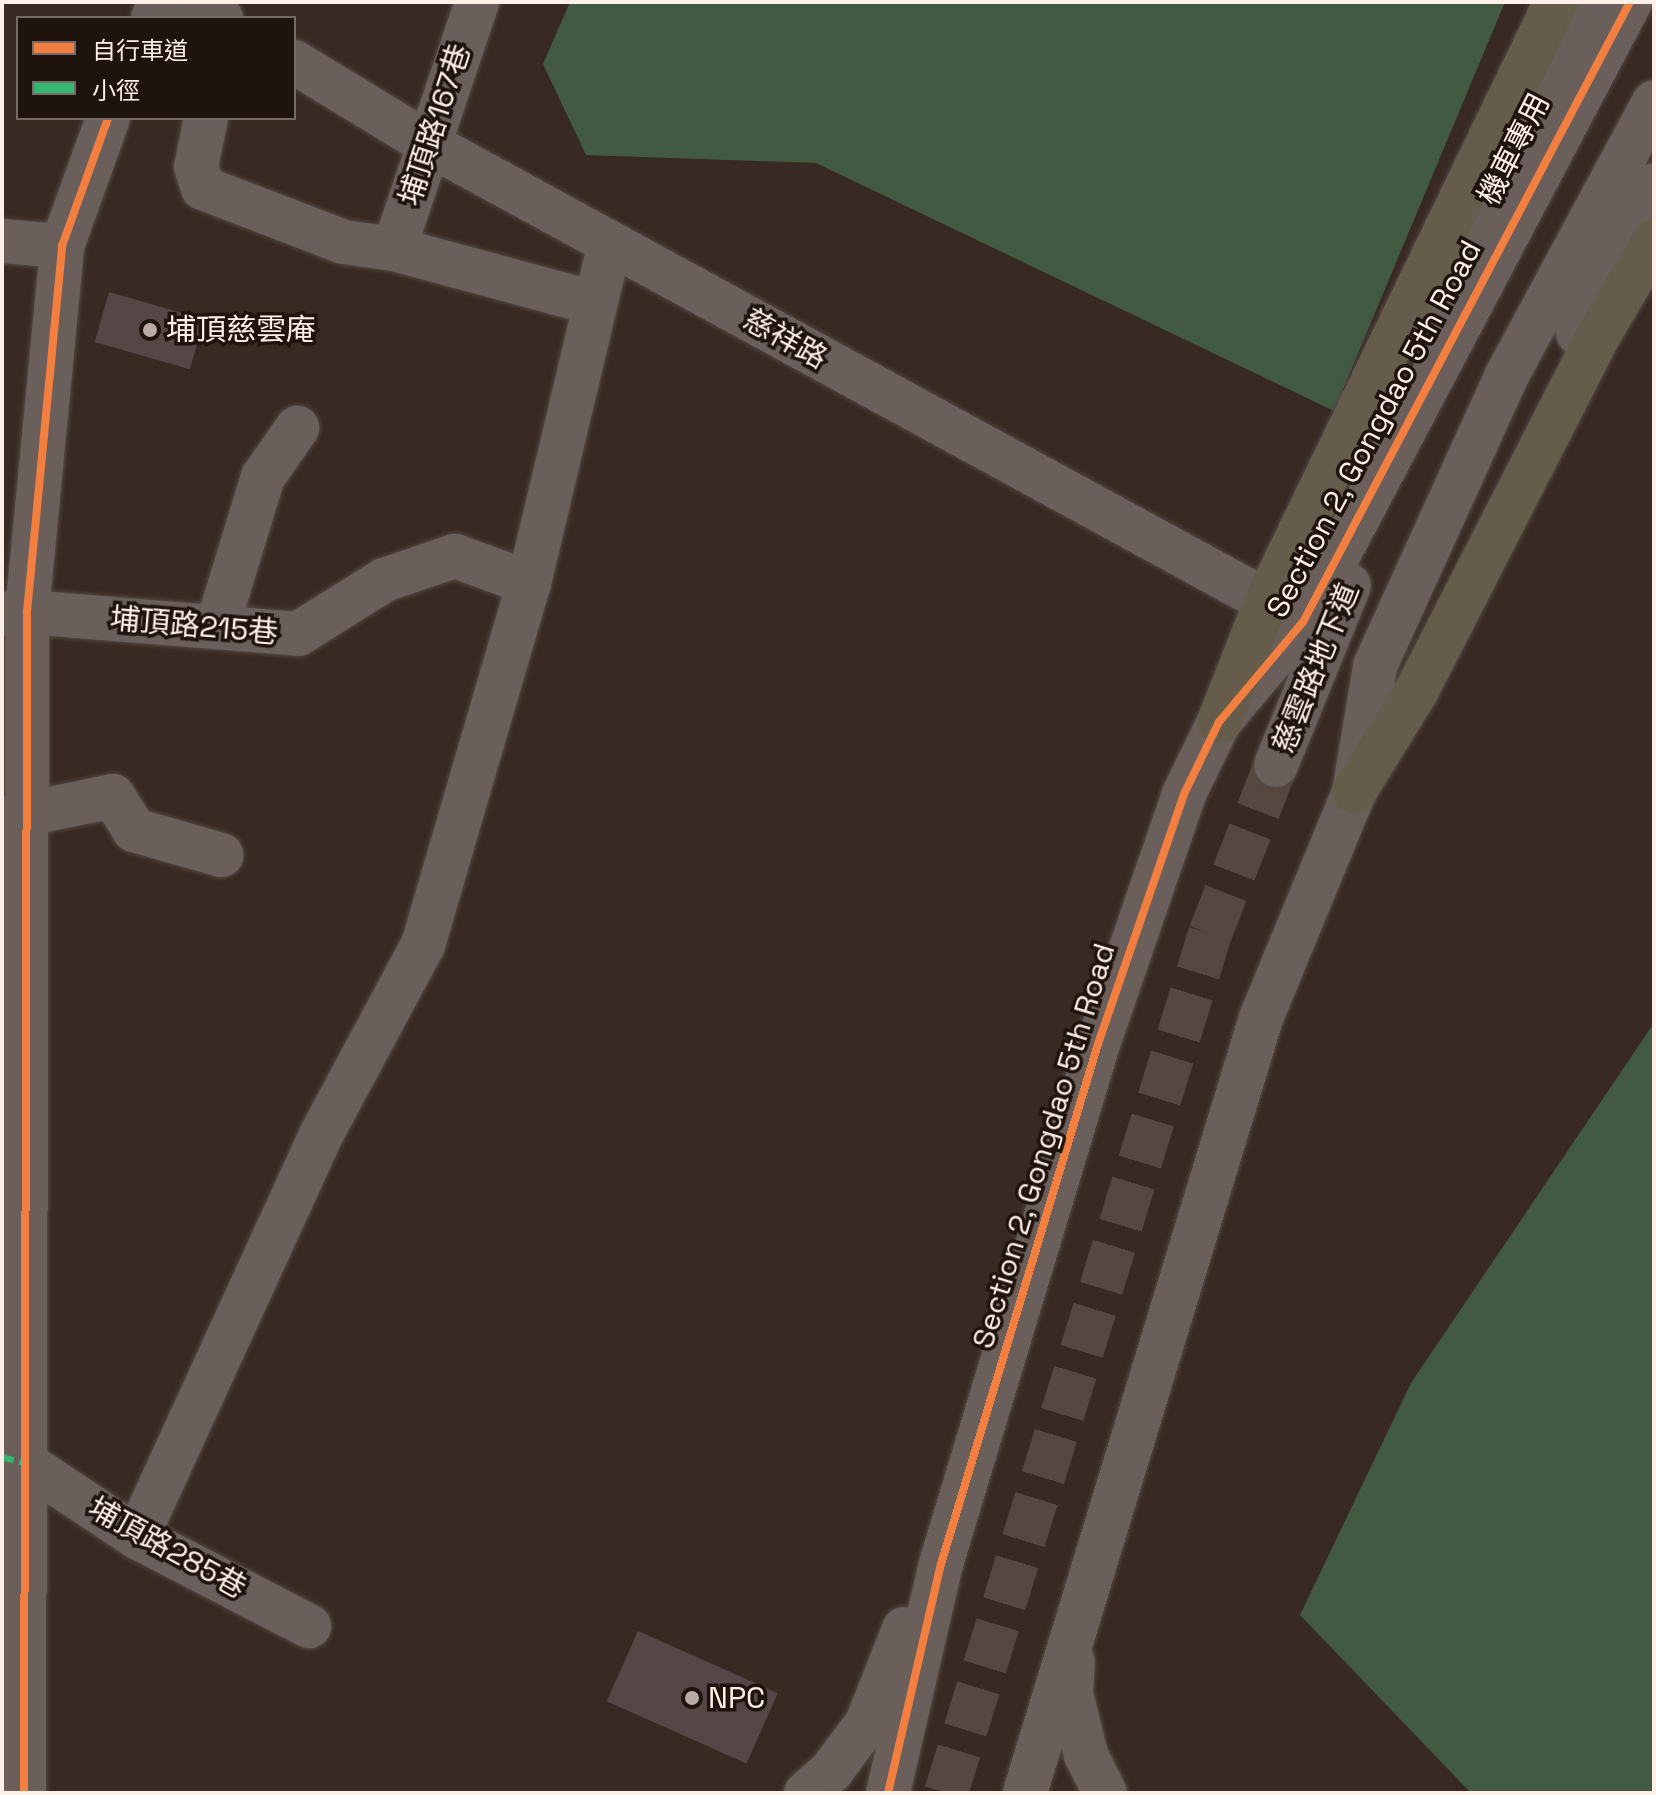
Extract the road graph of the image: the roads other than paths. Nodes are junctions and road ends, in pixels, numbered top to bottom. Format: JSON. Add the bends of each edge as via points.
{"nodes":[{"id":1,"x":195,"y":2,"type":"edge"},
{"id":2,"x":477,"y":2,"type":"edge"},
{"id":3,"x":1556,"y":2,"type":"edge"},
{"id":4,"x":1590,"y":2,"type":"edge"},
{"id":5,"x":1630,"y":2,"type":"edge"},
{"id":6,"x":218,"y":16,"type":"edge"},
{"id":7,"x":296,"y":63,"type":"edge"},
{"id":8,"x":1654,"y":102,"type":"edge"},
{"id":9,"x":107,"y":120,"type":"edge"},
{"id":10,"x":206,"y":120,"type":"edge"},
{"id":11,"x":427,"y":143,"type":"junction"},
{"id":12,"x":1654,"y":185,"type":"edge"},
{"id":13,"x":2,"y":241,"type":"edge"},
{"id":14,"x":1654,"y":241,"type":"edge"},
{"id":15,"x":610,"y":244,"type":"junction"},
{"id":16,"x":62,"y":246,"type":"junction"},
{"id":17,"x":394,"y":249,"type":"junction"},
{"id":18,"x":594,"y":303,"type":"junction"},
{"id":19,"x":1449,"y":338,"type":"junction"},
{"id":20,"x":1506,"y":377,"type":"junction"},
{"id":21,"x":297,"y":428,"type":"dead end"},
{"id":22,"x":529,"y":583,"type":"junction"},
{"id":23,"x":1273,"y":605,"type":"junction"},
{"id":24,"x":14,"y":613,"type":"edge"},
{"id":25,"x":217,"y":627,"type":"junction"},
{"id":26,"x":1219,"y":722,"type":"junction"},
{"id":27,"x":1354,"y":792,"type":"junction"},
{"id":28,"x":14,"y":816,"type":"edge"},
{"id":29,"x":221,"y":855,"type":"dead end"},
{"id":30,"x":15,"y":1332,"type":"edge"},
{"id":31,"x":15,"y":1461,"type":"edge"},
{"id":32,"x":137,"y":1537,"type":"junction"},
{"id":33,"x":941,"y":1564,"type":"junction"},
{"id":34,"x":1075,"y":1624,"type":"junction"},
{"id":35,"x":309,"y":1626,"type":"dead end"},
{"id":36,"x":24,"y":1793,"type":"edge"},
{"id":37,"x":806,"y":1793,"type":"edge"},
{"id":38,"x":888,"y":1793,"type":"edge"},
{"id":39,"x":1025,"y":1793,"type":"edge"},
{"id":40,"x":1105,"y":1793,"type":"edge"}],
"edges":[{"from":1,"to":6,"type":"street"},
{"from":2,"to":11,"type":"street","name":"埔頂路167巷"},
{"from":3,"to":23,"type":"highway"},
{"from":4,"to":23,"type":"street","name":"機車專用"},
{"from":5,"to":19,"type":"street","name":"Section 2, Gongdao 5th Road"},
{"from":7,"to":11,"type":"street","name":"慈祥路"},
{"from":8,"to":20,"type":"street"},
{"from":9,"to":16,"type":"street"},
{"from":10,"to":17,"type":"street","via":[[196,167],[203,188],[344,242]]},
{"from":11,"to":15,"type":"street","name":"慈祥路"},
{"from":11,"to":17,"type":"street","name":"埔頂路167巷"},
{"from":12,"to":27,"type":"street","via":[[1401,680]]},
{"from":13,"to":16,"type":"street"},
{"from":14,"to":27,"type":"highway","via":[[1597,338],[1417,690]]},
{"from":15,"to":18,"type":"street"},
{"from":15,"to":23,"type":"street","name":"慈祥路"},
{"from":16,"to":24,"type":"street"},
{"from":17,"to":18,"type":"street"},
{"from":18,"to":22,"type":"street"},
{"from":19,"to":20,"type":"street","name":"慈雲路地下道","via":[[1276,765]]},
{"from":19,"to":26,"type":"street","name":"Section 2, Gongdao 5th Road","via":[[1303,622]]},
{"from":20,"to":27,"type":"street","via":[[1375,666]]},
{"from":21,"to":25,"type":"street","via":[[263,477]]},
{"from":22,"to":25,"type":"street","name":"埔頂路215巷","via":[[455,556],[384,580],[298,634]]},
{"from":22,"to":32,"type":"street","via":[[423,945],[321,1135]]},
{"from":23,"to":26,"type":"highway"},
{"from":24,"to":25,"type":"street","name":"埔頂路215巷"},
{"from":24,"to":28,"type":"street"},
{"from":26,"to":33,"type":"street","name":"Section 2, Gongdao 5th Road","via":[[1184,794],[1098,1044]]},
{"from":27,"to":34,"type":"street","via":[[1261,1018]]},
{"from":28,"to":29,"type":"street","via":[[113,796],[134,830]]},
{"from":28,"to":30,"type":"street"},
{"from":30,"to":31,"type":"street"},
{"from":31,"to":32,"type":"street","name":"埔頂路285巷"},
{"from":31,"to":36,"type":"street"},
{"from":32,"to":35,"type":"street","name":"埔頂路285巷"},
{"from":33,"to":37,"type":"street","via":[[911,1612],[867,1723],[832,1770]]},
{"from":33,"to":38,"type":"street","name":"Section 2, Gongdao 5th Road"},
{"from":34,"to":39,"type":"street"},
{"from":34,"to":40,"type":"street","via":[[1071,1693],[1086,1755]]}]}
